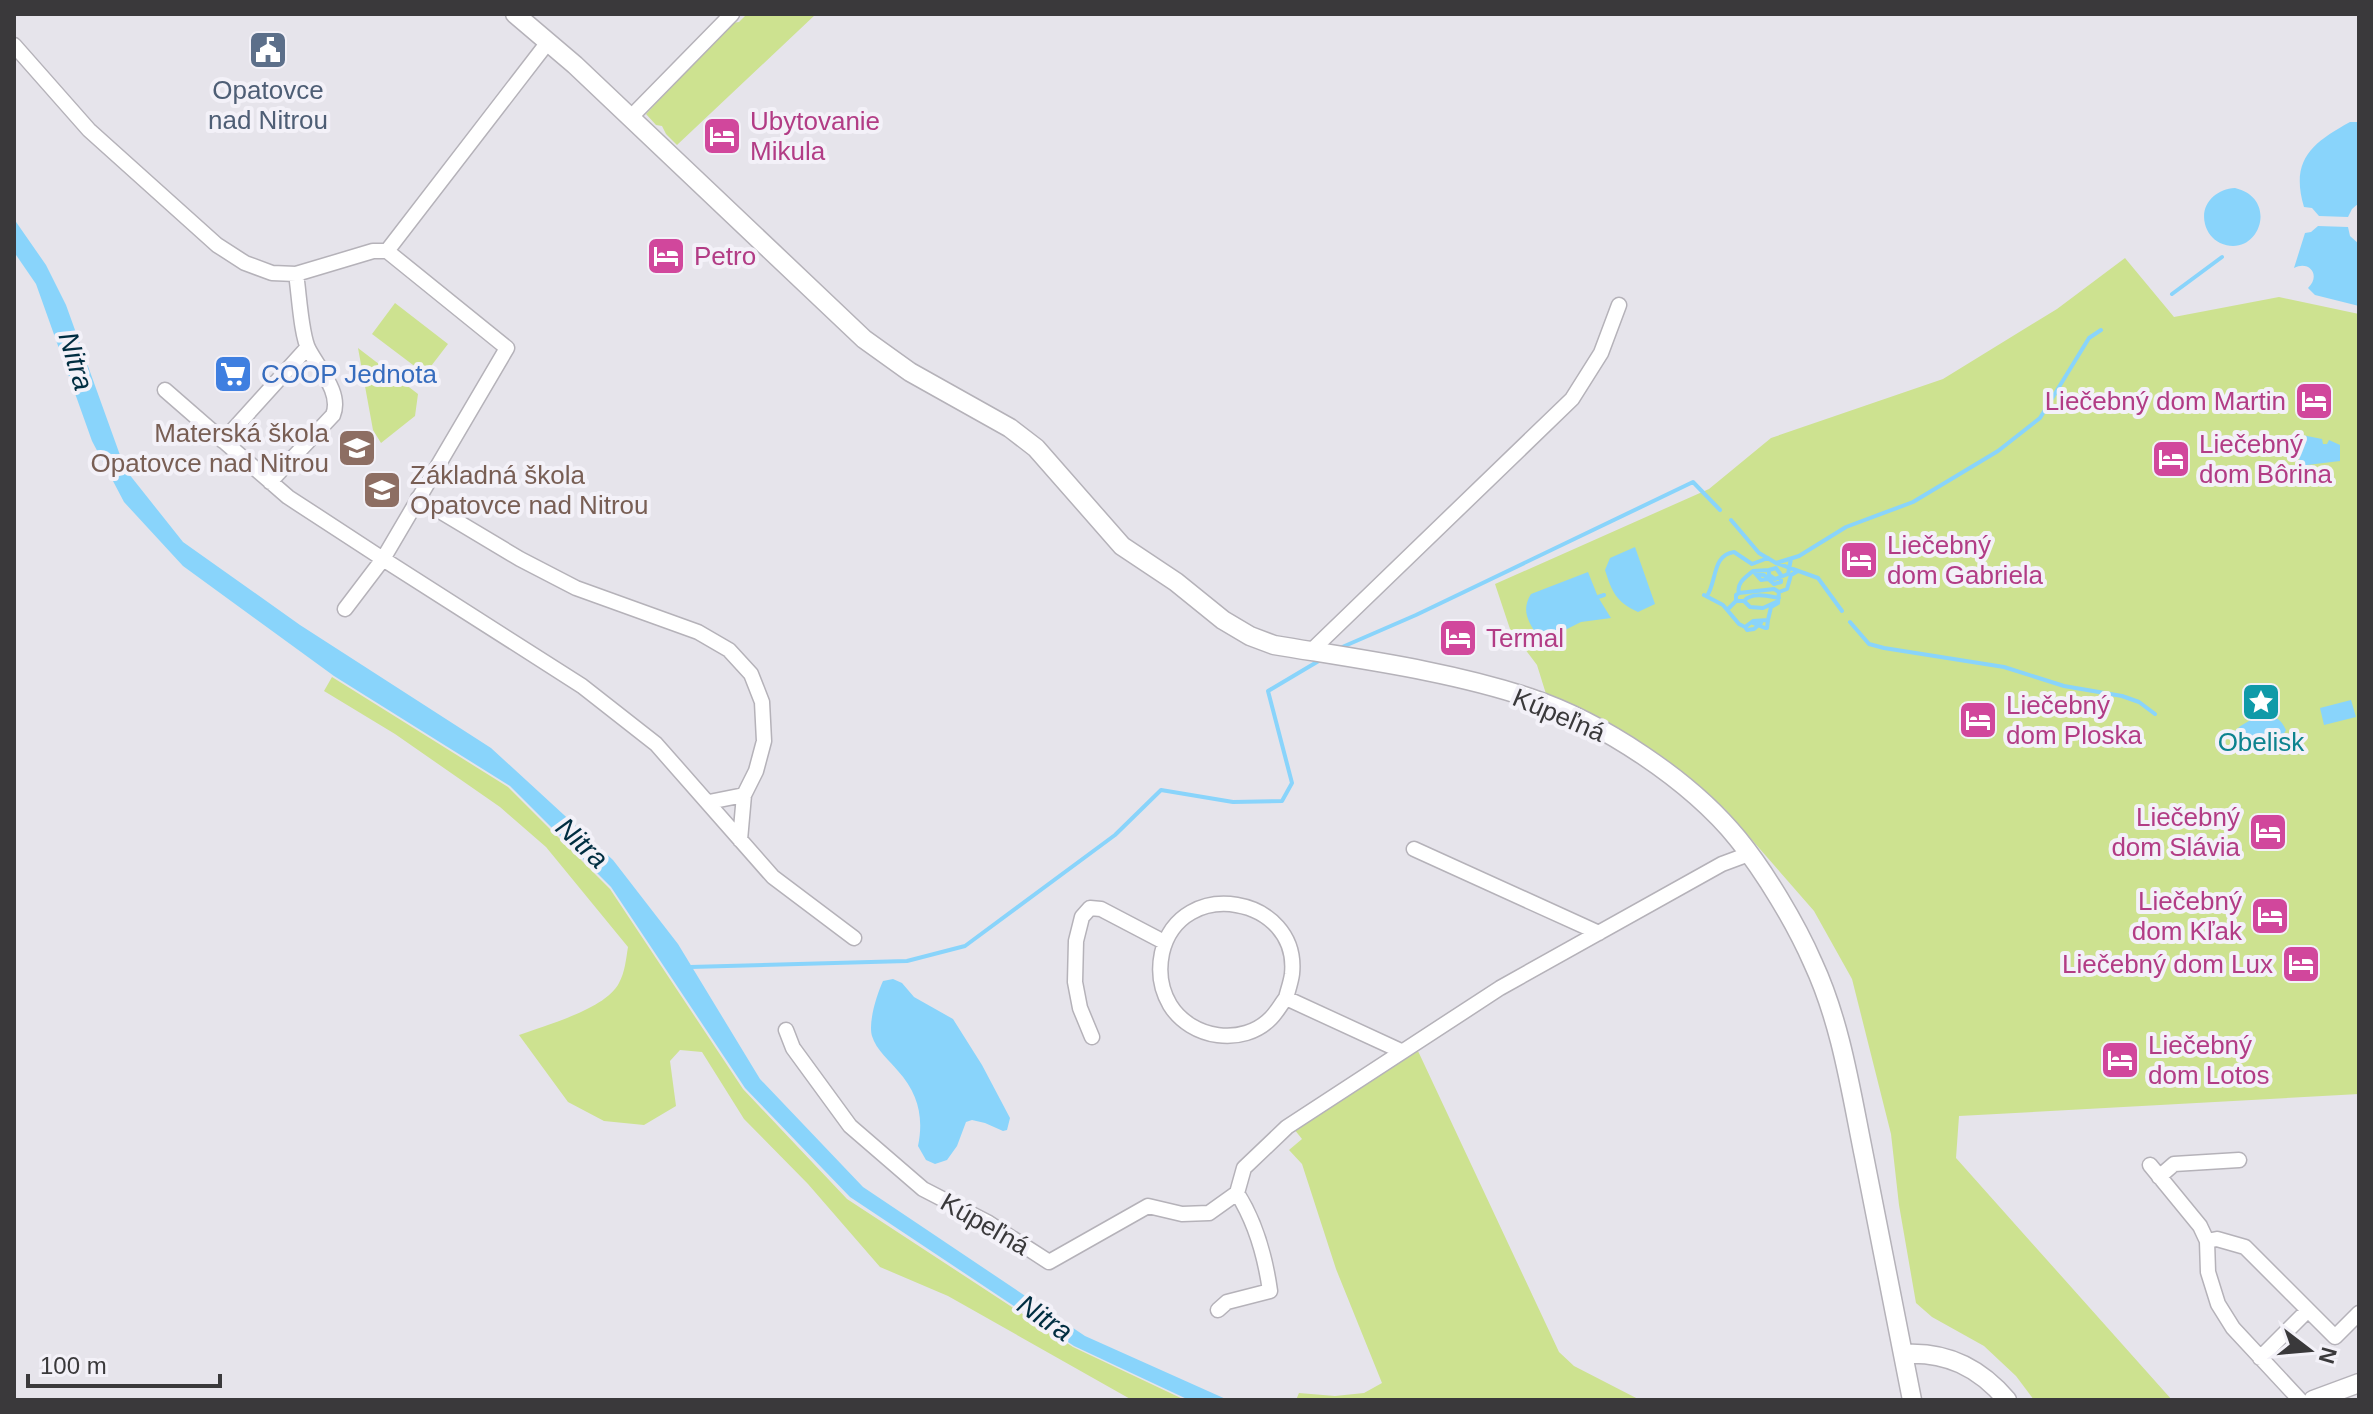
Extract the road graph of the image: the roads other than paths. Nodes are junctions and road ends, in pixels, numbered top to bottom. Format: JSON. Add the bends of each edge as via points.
{"nodes":[{"id":1,"x":515,"y":14,"type":"edge"},
{"id":2,"x":732,"y":14,"type":"edge"},
{"id":3,"x":548,"y":42,"type":"junction"},
{"id":4,"x":14,"y":45,"type":"edge"},
{"id":5,"x":630,"y":118,"type":"junction"},
{"id":6,"x":387,"y":251,"type":"junction"},
{"id":7,"x":296,"y":274,"type":"junction"},
{"id":8,"x":1619,"y":305,"type":"dead end"},
{"id":9,"x":307,"y":348,"type":"junction"},
{"id":10,"x":165,"y":390,"type":"dead end"},
{"id":11,"x":223,"y":441,"type":"junction"},
{"id":12,"x":270,"y":482,"type":"junction"},
{"id":13,"x":418,"y":498,"type":"junction"},
{"id":14,"x":383,"y":559,"type":"junction"},
{"id":15,"x":345,"y":609,"type":"dead end"},
{"id":16,"x":1311,"y":651,"type":"junction"},
{"id":17,"x":744,"y":795,"type":"junction"},
{"id":18,"x":709,"y":802,"type":"junction"},
{"id":19,"x":740,"y":840,"type":"junction"},
{"id":20,"x":1414,"y":849,"type":"dead end"},
{"id":21,"x":1749,"y":854,"type":"junction"},
{"id":22,"x":1599,"y":933,"type":"junction"},
{"id":23,"x":854,"y":938,"type":"dead end"},
{"id":24,"x":1164,"y":942,"type":"junction"},
{"id":25,"x":1286,"y":998,"type":"junction"},
{"id":26,"x":786,"y":1030,"type":"dead end"},
{"id":27,"x":1092,"y":1037,"type":"dead end"},
{"id":28,"x":1401,"y":1051,"type":"junction"},
{"id":29,"x":2239,"y":1160,"type":"dead end"},
{"id":30,"x":1237,"y":1193,"type":"junction"},
{"id":31,"x":2207,"y":1241,"type":"junction"},
{"id":32,"x":1218,"y":1310,"type":"dead end"},
{"id":33,"x":2308,"y":1310,"type":"junction"},
{"id":34,"x":2359,"y":1313,"type":"edge"},
{"id":35,"x":1903,"y":1354,"type":"junction"},
{"id":36,"x":2260,"y":1358,"type":"junction"},
{"id":37,"x":2359,"y":1383,"type":"edge"},
{"id":38,"x":1912,"y":1400,"type":"edge"},
{"id":39,"x":2007,"y":1400,"type":"edge"},
{"id":40,"x":2300,"y":1400,"type":"edge"},
{"id":41,"x":2313,"y":1400,"type":"edge"}],
"edges":[{"from":1,"to":3,"type":"street","name":"Kúpeľná"},
{"from":2,"to":5,"type":"street"},
{"from":3,"to":5,"type":"street","name":"Kúpeľná"},
{"from":3,"to":6,"type":"street"},
{"from":4,"to":7,"type":"street","via":[[89,130],[217,245],[258,268]]},
{"from":5,"to":16,"type":"street","name":"Kúpeľná","via":[[864,339],[1036,448],[1122,546],[1250,636]]},
{"from":6,"to":7,"type":"street"},
{"from":6,"to":13,"type":"street","via":[[507,348]]},
{"from":7,"to":9,"type":"street"},
{"from":8,"to":16,"type":"street","via":[[1601,353],[1572,399]]},
{"from":9,"to":11,"type":"street"},
{"from":9,"to":12,"type":"street","via":[[336,407]]},
{"from":10,"to":11,"type":"street"},
{"from":11,"to":12,"type":"street"},
{"from":12,"to":14,"type":"street"},
{"from":13,"to":14,"type":"street"},
{"from":13,"to":17,"type":"street","via":[[576,588],[698,632],[729,650],[751,674],[762,702],[764,741]]},
{"from":14,"to":15,"type":"street"},
{"from":14,"to":18,"type":"street","via":[[582,686],[656,744]]},
{"from":16,"to":21,"type":"street","name":"Kúpeľná","via":[[1471,682],[1531,698],[1581,720],[1658,765],[1714,813]]},
{"from":17,"to":18,"type":"street"},
{"from":17,"to":19,"type":"street"},
{"from":18,"to":19,"type":"street"},
{"from":19,"to":23,"type":"street","via":[[773,877]]},
{"from":20,"to":22,"type":"street"},
{"from":21,"to":22,"type":"street"},
{"from":21,"to":35,"type":"street","name":"Kúpeľná","via":[[1814,964],[1833,1020]]},
{"from":22,"to":28,"type":"street"},
{"from":24,"to":25,"type":"street","via":[[1159,967],[1163,993],[1176,1015],[1197,1030],[1223,1036],[1248,1033],[1271,1019]]},
{"from":24,"to":25,"type":"street","via":[[1180,920],[1202,907],[1228,902],[1254,909],[1275,924],[1289,947],[1292,973]]},
{"from":24,"to":27,"type":"street","via":[[1101,909],[1090,908],[1082,917],[1075,982]]},
{"from":25,"to":28,"type":"street"},
{"from":26,"to":30,"type":"street","name":"Kúpeľná","via":[[793,1048],[850,1126],[923,1189],[1049,1262],[1148,1206],[1182,1214],[1209,1213]]},
{"from":28,"to":30,"type":"street","via":[[1287,1127],[1244,1168]]},
{"from":29,"to":31,"type":"street","via":[[2174,1164],[2155,1171]]},
{"from":30,"to":32,"type":"street","via":[[1250,1213],[1270,1291],[1227,1302]]},
{"from":31,"to":33,"type":"street","via":[[2245,1247]]},
{"from":31,"to":36,"type":"street","via":[[2208,1272],[2218,1304]]},
{"from":33,"to":34,"type":"street","via":[[2335,1337]]},
{"from":33,"to":36,"type":"street"},
{"from":35,"to":38,"type":"street","name":"Kúpeľná"},
{"from":35,"to":39,"type":"street","via":[[1930,1353],[1966,1365]]},
{"from":36,"to":40,"type":"street"},
{"from":37,"to":41,"type":"street"}]}
